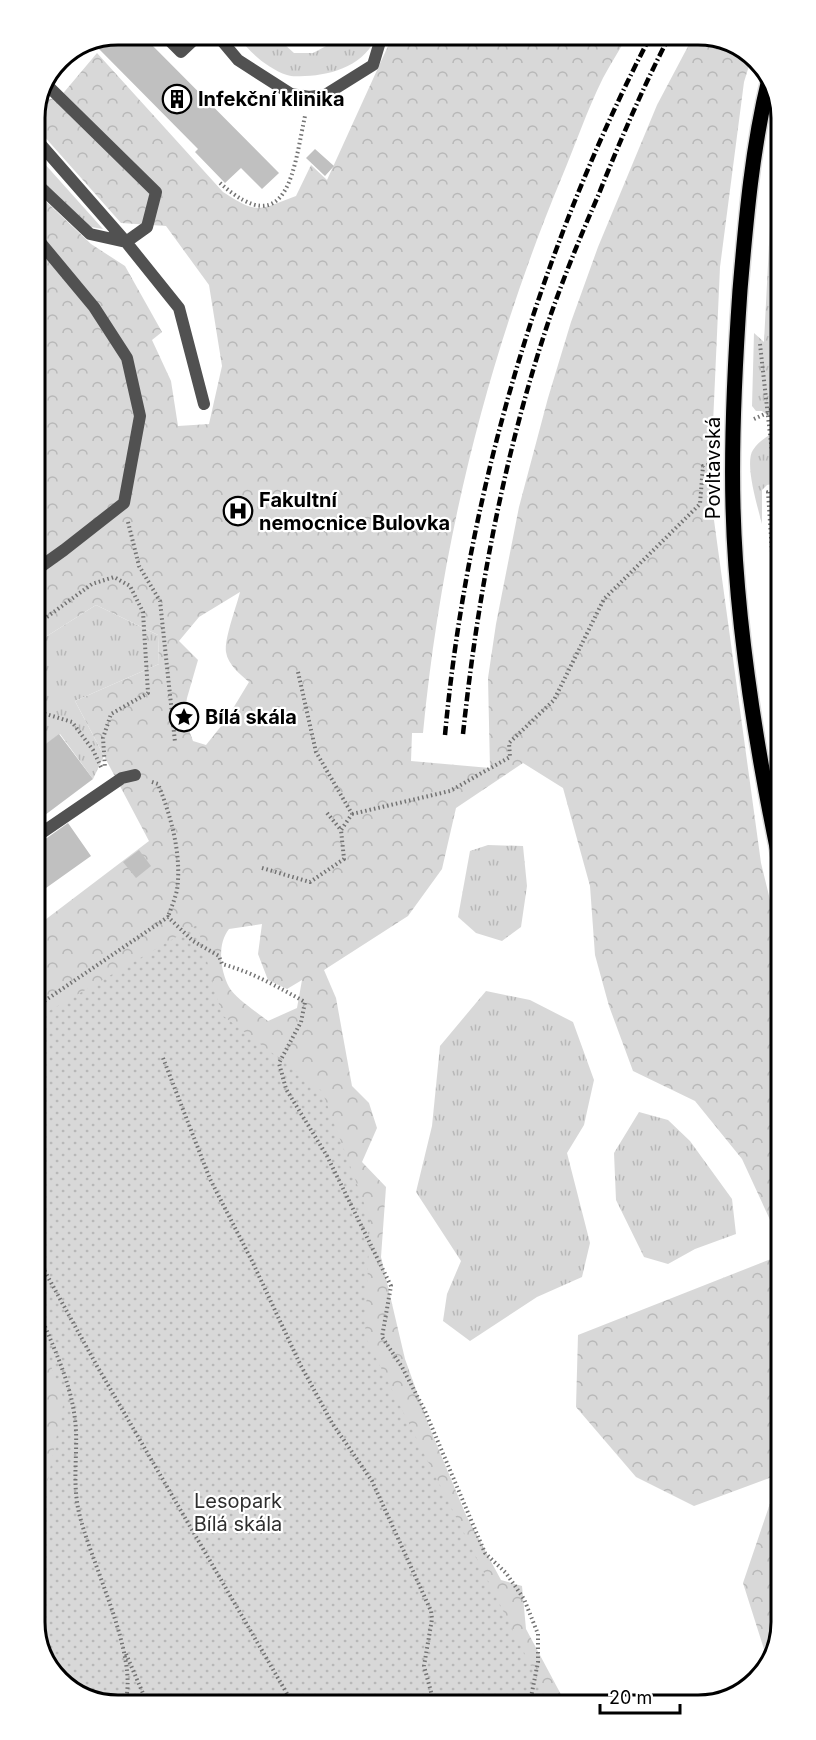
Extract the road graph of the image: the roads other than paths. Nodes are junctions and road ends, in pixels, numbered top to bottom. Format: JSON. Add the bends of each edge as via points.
{"nodes":[{"id":1,"x":174,"y":45,"type":"edge"},
{"id":2,"x":188,"y":45,"type":"edge"},
{"id":3,"x":226,"y":45,"type":"edge"},
{"id":4,"x":379,"y":45,"type":"edge"},
{"id":5,"x":51,"y":89,"type":"edge"},
{"id":6,"x":766,"y":92,"type":"edge"},
{"id":7,"x":45,"y":149,"type":"edge"},
{"id":8,"x":45,"y":191,"type":"edge"},
{"id":9,"x":126,"y":242,"type":"junction"},
{"id":10,"x":45,"y":248,"type":"edge"},
{"id":11,"x":204,"y":404,"type":"dead end"},
{"id":12,"x":45,"y":564,"type":"edge"},
{"id":13,"x":135,"y":775,"type":"road end"},
{"id":14,"x":771,"y":818,"type":"edge"},
{"id":15,"x":45,"y":831,"type":"edge"}],
"edges":[{"from":1,"to":2,"type":"lane","via":[[181,52]]},
{"from":3,"to":4,"type":"lane","via":[[238,60],[291,94],[309,97],[325,94],[373,65]]},
{"from":5,"to":9,"type":"lane","via":[[156,192],[147,227]]},
{"from":6,"to":14,"type":"main road","name":"Povltavská","via":[[744,243],[736,346],[733,507],[737,587]]},
{"from":7,"to":9,"type":"lane"},
{"from":8,"to":9,"type":"lane","via":[[90,234]]},
{"from":9,"to":11,"type":"lane","via":[[179,308]]},
{"from":10,"to":12,"type":"lane","via":[[93,307],[127,358],[140,416],[124,503]]},
{"from":13,"to":15,"type":"lane","via":[[122,778]]}]}
